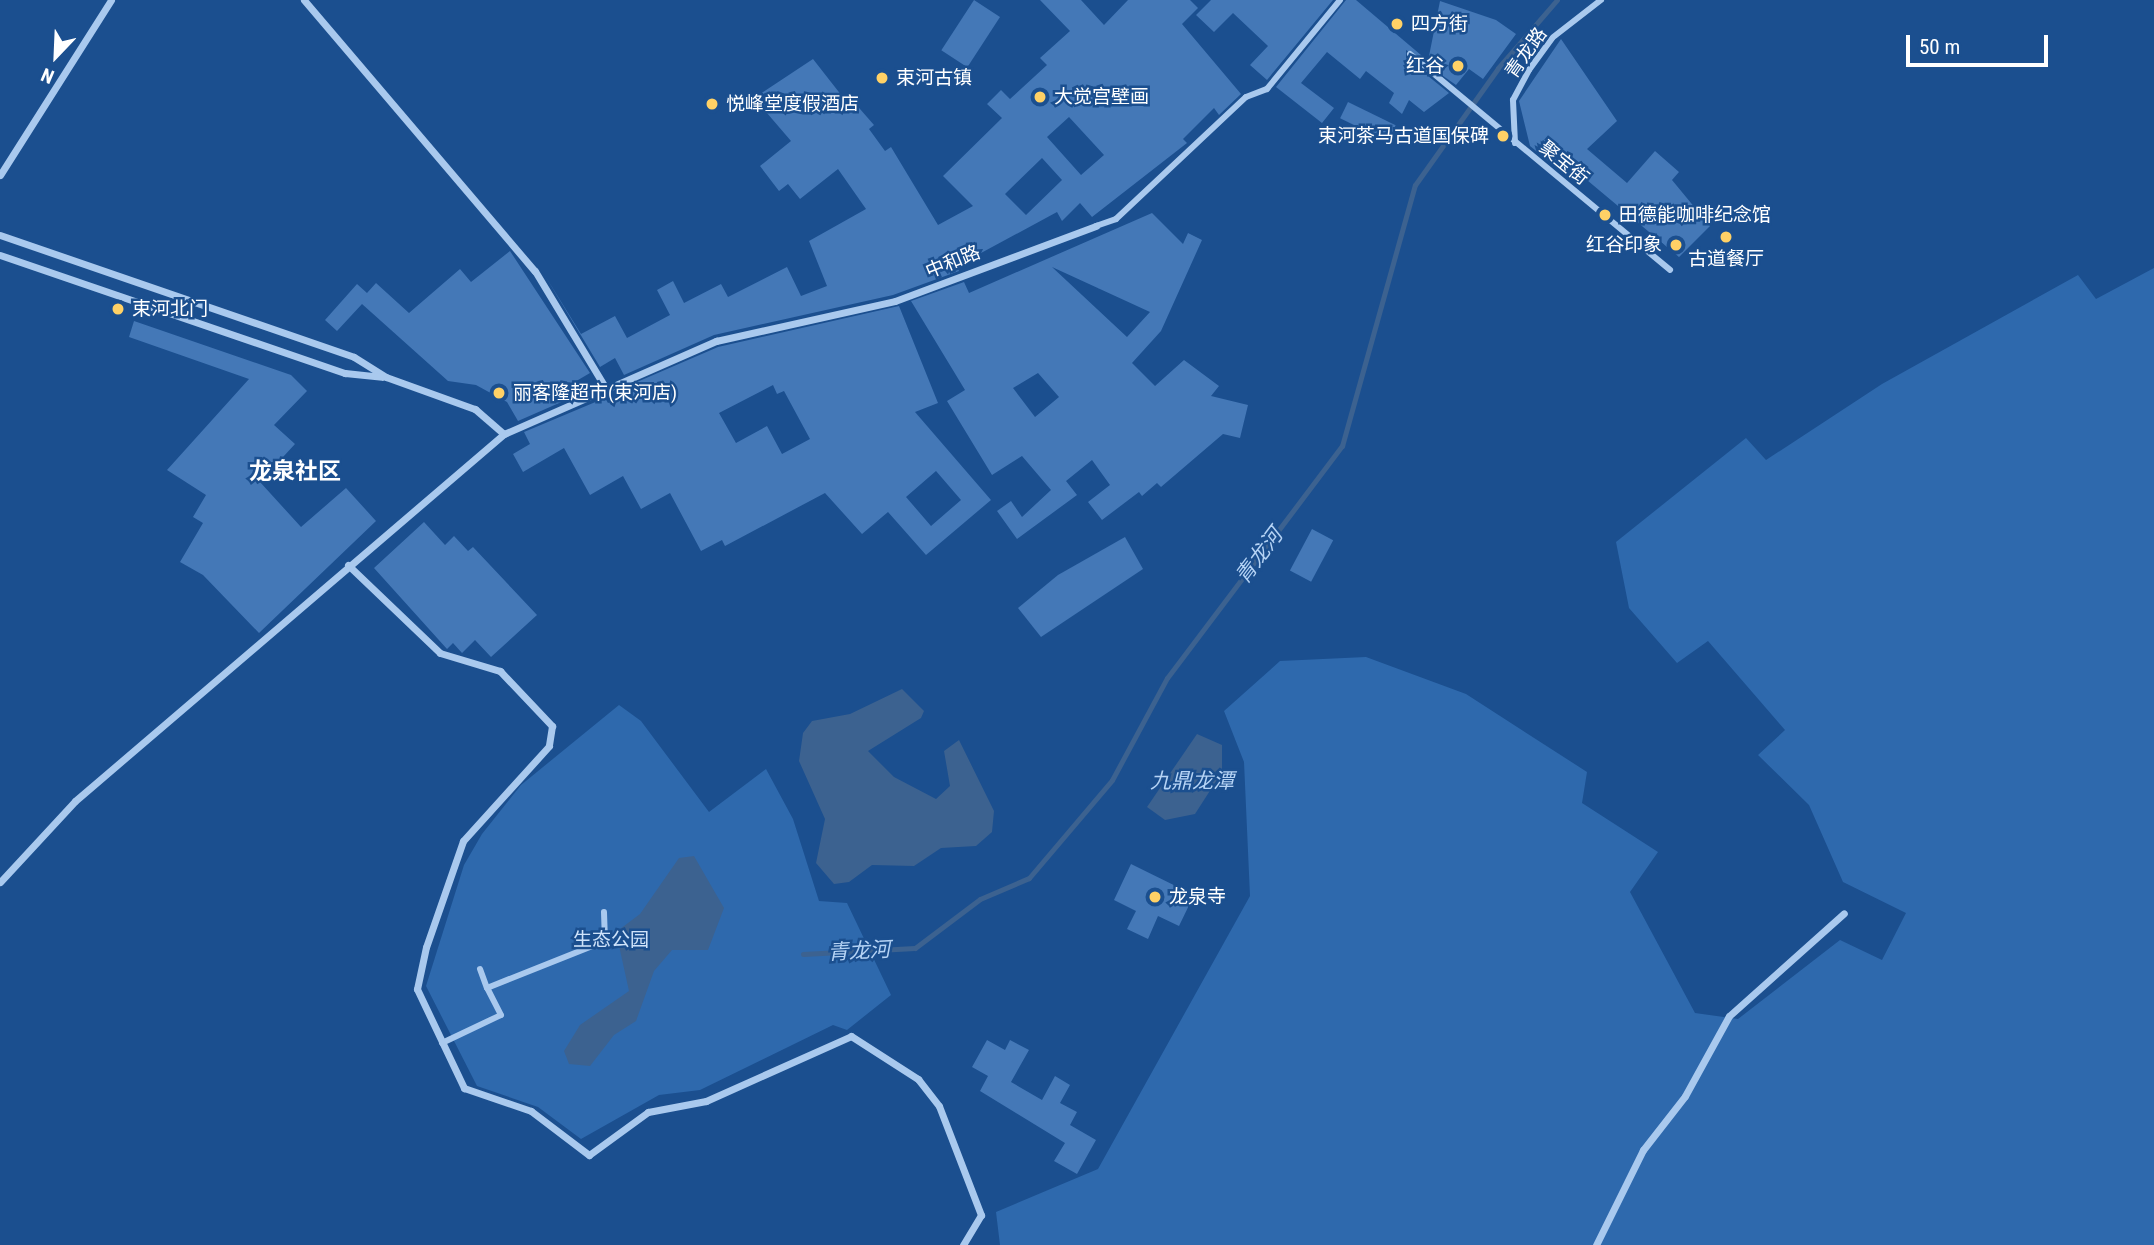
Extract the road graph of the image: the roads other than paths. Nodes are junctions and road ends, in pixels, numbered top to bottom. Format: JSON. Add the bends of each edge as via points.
{"nodes":[{"id":1,"x":111,"y":0,"type":"edge"},
{"id":2,"x":304,"y":0,"type":"edge"},
{"id":3,"x":1339,"y":0,"type":"edge"},
{"id":4,"x":1601,"y":0,"type":"edge"},
{"id":5,"x":1410,"y":54,"type":"dead end"},
{"id":6,"x":1515,"y":143,"type":"junction"},
{"id":7,"x":0,"y":175,"type":"edge"},
{"id":8,"x":1096,"y":226,"type":"joint"},
{"id":9,"x":0,"y":235,"type":"edge"},
{"id":10,"x":0,"y":254,"type":"edge"},
{"id":11,"x":1670,"y":270,"type":"dead end"},
{"id":12,"x":386,"y":377,"type":"junction"},
{"id":13,"x":605,"y":387,"type":"junction"},
{"id":14,"x":504,"y":434,"type":"junction"},
{"id":15,"x":348,"y":565,"type":"junction"},
{"id":16,"x":0,"y":882,"type":"edge"},
{"id":17,"x":604,"y":912,"type":"dead end"},
{"id":18,"x":1844,"y":913,"type":"dead end"},
{"id":19,"x":480,"y":970,"type":"dead end"},
{"id":20,"x":487,"y":988,"type":"junction"},
{"id":21,"x":442,"y":1043,"type":"junction"},
{"id":22,"x":963,"y":1245,"type":"edge"},
{"id":23,"x":1596,"y":1245,"type":"edge"}],
"edges":[{"from":1,"to":7,"type":"street"},
{"from":2,"to":13,"type":"street","via":[[535,271]]},
{"from":3,"to":8,"type":"street","name":"中和路","via":[[1268,89],[1246,97],[1116,219]]},
{"from":4,"to":6,"type":"street","name":"青龙路","via":[[1552,38],[1529,70],[1513,100]]},
{"from":5,"to":6,"type":"street","name":"聚宝街"},
{"from":6,"to":11,"type":"street","name":"聚宝街"},
{"from":8,"to":13,"type":"street","name":"中和路","via":[[895,300],[716,341]]},
{"from":9,"to":12,"type":"street","via":[[354,357]]},
{"from":10,"to":12,"type":"street","via":[[345,373]]},
{"from":12,"to":14,"type":"street","via":[[475,409]]},
{"from":13,"to":14,"type":"street","name":"中和路"},
{"from":14,"to":15,"type":"street","name":"中和路"},
{"from":15,"to":16,"type":"street","name":"中和路","via":[[75,802]]},
{"from":15,"to":21,"type":"street","via":[[440,653],[500,671],[552,726],[549,746],[478,819],[449,875],[417,989]]},
{"from":17,"to":20,"type":"street","via":[[605,941]]},
{"from":18,"to":23,"type":"street","via":[[1729,1016],[1685,1096],[1643,1150]]},
{"from":19,"to":20,"type":"street"},
{"from":20,"to":21,"type":"street","via":[[501,1015]]},
{"from":21,"to":22,"type":"street","via":[[464,1088],[531,1111],[589,1155],[648,1112],[706,1101],[851,1036],[918,1079],[939,1106],[981,1215]]}]}
